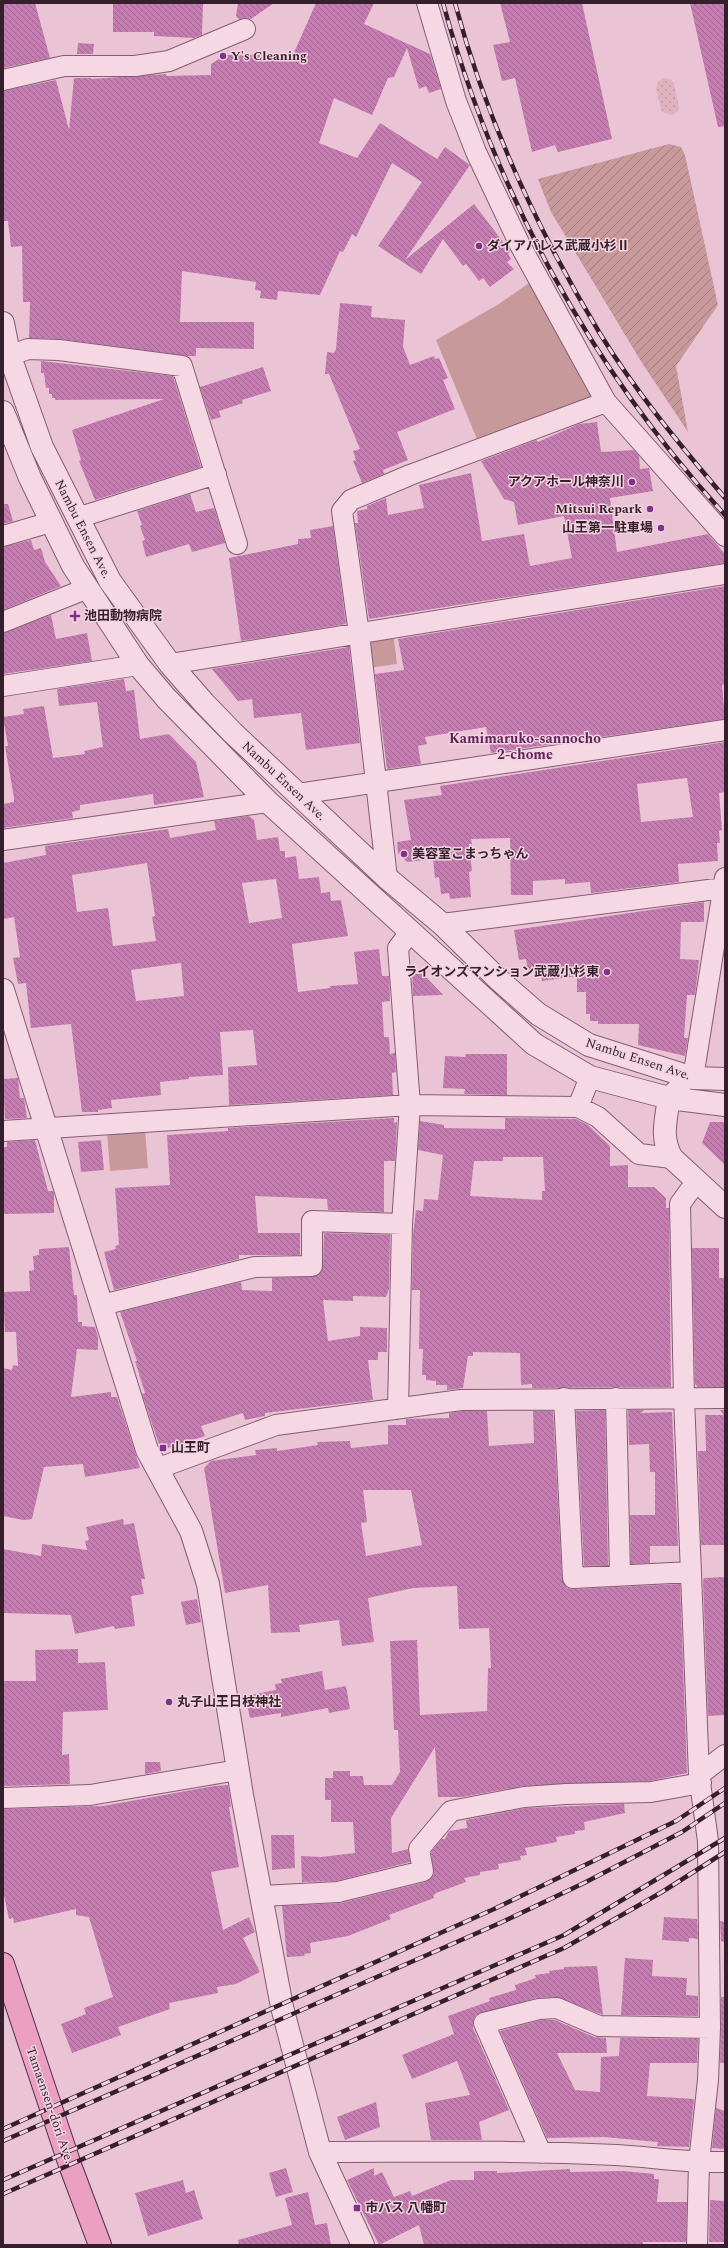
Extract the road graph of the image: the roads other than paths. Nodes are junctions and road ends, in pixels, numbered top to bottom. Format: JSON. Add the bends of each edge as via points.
{"nodes":[{"id":1,"x":427,"y":3,"type":"edge"},
{"id":2,"x":245,"y":29,"type":"dead end"},
{"id":3,"x":3,"y":80,"type":"edge"},
{"id":4,"x":3,"y":323,"type":"edge"},
{"id":5,"x":6,"y":356,"type":"edge"},
{"id":6,"x":606,"y":402,"type":"junction"},
{"id":7,"x":3,"y":412,"type":"edge"},
{"id":8,"x":216,"y":474,"type":"junction"},
{"id":9,"x":77,"y":518,"type":"junction"},
{"id":10,"x":51,"y":522,"type":"junction"},
{"id":11,"x":3,"y":536,"type":"edge"},
{"id":12,"x":725,"y":536,"type":"edge"},
{"id":13,"x":238,"y":544,"type":"dead end"},
{"id":14,"x":725,"y":574,"type":"edge"},
{"id":15,"x":88,"y":588,"type":"junction"},
{"id":16,"x":3,"y":622,"type":"edge"},
{"id":17,"x":359,"y":634,"type":"junction"},
{"id":18,"x":170,"y":664,"type":"junction"},
{"id":19,"x":138,"y":665,"type":"junction"},
{"id":20,"x":3,"y":686,"type":"edge"},
{"id":21,"x":725,"y":730,"type":"edge"},
{"id":22,"x":375,"y":782,"type":"junction"},
{"id":23,"x":298,"y":794,"type":"junction"},
{"id":24,"x":268,"y":802,"type":"junction"},
{"id":25,"x":3,"y":840,"type":"edge"},
{"id":26,"x":387,"y":878,"type":"junction"},
{"id":27,"x":724,"y":883,"type":"edge"},
{"id":28,"x":442,"y":924,"type":"junction"},
{"id":29,"x":411,"y":930,"type":"junction"},
{"id":30,"x":3,"y":990,"type":"edge"},
{"id":31,"x":590,"y":1077,"type":"junction"},
{"id":32,"x":693,"y":1078,"type":"junction"},
{"id":33,"x":725,"y":1079,"type":"edge"},
{"id":34,"x":669,"y":1098,"type":"junction"},
{"id":35,"x":410,"y":1105,"type":"junction"},
{"id":36,"x":725,"y":1105,"type":"edge"},
{"id":37,"x":578,"y":1107,"type":"junction"},
{"id":38,"x":47,"y":1129,"type":"junction"},
{"id":39,"x":3,"y":1131,"type":"edge"},
{"id":40,"x":672,"y":1158,"type":"junction"},
{"id":41,"x":696,"y":1182,"type":"junction"},
{"id":42,"x":725,"y":1208,"type":"edge"},
{"id":43,"x":402,"y":1224,"type":"junction"},
{"id":44,"x":102,"y":1305,"type":"junction"},
{"id":45,"x":564,"y":1398,"type":"junction"},
{"id":46,"x":616,"y":1398,"type":"junction"},
{"id":47,"x":684,"y":1398,"type":"junction"},
{"id":48,"x":725,"y":1398,"type":"edge"},
{"id":49,"x":398,"y":1409,"type":"junction"},
{"id":50,"x":159,"y":1468,"type":"junction"},
{"id":51,"x":691,"y":1572,"type":"junction"},
{"id":52,"x":620,"y":1575,"type":"junction"},
{"id":53,"x":724,"y":1754,"type":"edge"},
{"id":54,"x":238,"y":1770,"type":"junction"},
{"id":55,"x":700,"y":1779,"type":"junction"},
{"id":56,"x":3,"y":1798,"type":"edge"},
{"id":57,"x":725,"y":1863,"type":"edge"},
{"id":58,"x":708,"y":1873,"type":"junction"},
{"id":59,"x":262,"y":1896,"type":"junction"},
{"id":60,"x":3,"y":1964,"type":"edge"},
{"id":61,"x":717,"y":1965,"type":"edge"},
{"id":62,"x":710,"y":2028,"type":"junction"},
{"id":63,"x":717,"y":2063,"type":"edge"},
{"id":64,"x":320,"y":2152,"type":"junction"},
{"id":65,"x":541,"y":2153,"type":"junction"},
{"id":66,"x":699,"y":2162,"type":"junction"},
{"id":67,"x":725,"y":2162,"type":"edge"},
{"id":68,"x":100,"y":2245,"type":"edge"},
{"id":69,"x":363,"y":2245,"type":"edge"},
{"id":70,"x":696,"y":2245,"type":"edge"}],
"edges":[{"from":1,"to":6,"type":"street","via":[[456,101],[476,152],[520,245]]},
{"from":2,"to":3,"type":"street","via":[[169,61],[135,66],[64,66]]},
{"from":4,"to":5,"type":"street","name":"Nambu Ensen Ave."},
{"from":5,"to":8,"type":"street","via":[[28,349],[59,350],[182,366]]},
{"from":5,"to":9,"type":"street","name":"Nambu Ensen Ave.","via":[[42,447]]},
{"from":6,"to":12,"type":"street"},
{"from":6,"to":17,"type":"street","via":[[410,475],[351,500],[342,511]]},
{"from":7,"to":10,"type":"street","name":"Nambu Ensen Ave."},
{"from":8,"to":9,"type":"street"},
{"from":8,"to":13,"type":"street"},
{"from":9,"to":18,"type":"street","name":"Nambu Ensen Ave.","via":[[110,581]]},
{"from":10,"to":11,"type":"street"},
{"from":10,"to":15,"type":"street","name":"Nambu Ensen Ave.","via":[[73,566]]},
{"from":14,"to":17,"type":"street"},
{"from":15,"to":16,"type":"street"},
{"from":15,"to":19,"type":"street","name":"Nambu Ensen Ave."},
{"from":17,"to":18,"type":"street"},
{"from":17,"to":22,"type":"street"},
{"from":18,"to":23,"type":"street","name":"Nambu Ensen Ave.","via":[[233,733]]},
{"from":19,"to":20,"type":"street"},
{"from":19,"to":24,"type":"street","name":"Nambu Ensen Ave.","via":[[166,698]]},
{"from":21,"to":22,"type":"street"},
{"from":22,"to":23,"type":"street"},
{"from":22,"to":26,"type":"street"},
{"from":23,"to":26,"type":"street","name":"Nambu Ensen Ave."},
{"from":24,"to":25,"type":"street"},
{"from":24,"to":29,"type":"street","name":"Nambu Ensen Ave."},
{"from":26,"to":28,"type":"street","name":"Nambu Ensen Ave."},
{"from":27,"to":28,"type":"street"},
{"from":27,"to":32,"type":"street"},
{"from":28,"to":32,"type":"street","name":"Nambu Ensen Ave.","via":[[538,1014],[589,1045]]},
{"from":29,"to":31,"type":"street","name":"Nambu Ensen Ave.","via":[[534,1044]]},
{"from":29,"to":35,"type":"street","via":[[398,948]]},
{"from":30,"to":38,"type":"street"},
{"from":31,"to":34,"type":"street","name":"Nambu Ensen Ave."},
{"from":31,"to":37,"type":"street"},
{"from":32,"to":33,"type":"street","name":"Nambu Ensen Ave."},
{"from":32,"to":34,"type":"street"},
{"from":34,"to":36,"type":"street","name":"Nambu Ensen Ave."},
{"from":34,"to":40,"type":"street","via":[[663,1138]]},
{"from":35,"to":37,"type":"street"},
{"from":35,"to":38,"type":"street"},
{"from":35,"to":43,"type":"street"},
{"from":37,"to":40,"type":"street","via":[[598,1117],[639,1154]]},
{"from":38,"to":39,"type":"street"},
{"from":38,"to":44,"type":"street"},
{"from":40,"to":41,"type":"street"},
{"from":41,"to":42,"type":"street"},
{"from":41,"to":47,"type":"street","via":[[680,1204]]},
{"from":43,"to":44,"type":"street","via":[[312,1221],[312,1266],[255,1267]]},
{"from":43,"to":49,"type":"street"},
{"from":44,"to":50,"type":"street","via":[[147,1450]]},
{"from":45,"to":46,"type":"street"},
{"from":45,"to":49,"type":"street","via":[[461,1400]]},
{"from":45,"to":52,"type":"street","via":[[573,1578]]},
{"from":46,"to":47,"type":"street"},
{"from":46,"to":52,"type":"street"},
{"from":47,"to":48,"type":"street"},
{"from":47,"to":51,"type":"street"},
{"from":49,"to":50,"type":"street","via":[[276,1425]]},
{"from":50,"to":54,"type":"street","via":[[191,1531],[208,1584]]},
{"from":51,"to":52,"type":"street"},
{"from":51,"to":55,"type":"street"},
{"from":53,"to":55,"type":"street"},
{"from":54,"to":56,"type":"street","via":[[90,1795]]},
{"from":54,"to":59,"type":"street"},
{"from":55,"to":58,"type":"street","via":[[708,1841]]},
{"from":55,"to":59,"type":"street","via":[[651,1792],[524,1797],[451,1811],[419,1849],[422,1871],[338,1892]]},
{"from":57,"to":58,"type":"street"},
{"from":58,"to":61,"type":"street"},
{"from":59,"to":64,"type":"street","via":[[282,2007]]},
{"from":60,"to":68,"type":"main road","name":"Tamaensen-dōri Ave.","via":[[70,2165]]},
{"from":61,"to":62,"type":"street"},
{"from":62,"to":63,"type":"street"},
{"from":62,"to":65,"type":"street","via":[[599,2026],[557,2008],[539,2009],[484,2023]]},
{"from":63,"to":66,"type":"street"},
{"from":64,"to":65,"type":"street"},
{"from":64,"to":69,"type":"street"},
{"from":65,"to":66,"type":"street","via":[[617,2155]]},
{"from":66,"to":67,"type":"street"},
{"from":66,"to":70,"type":"street"}]}
